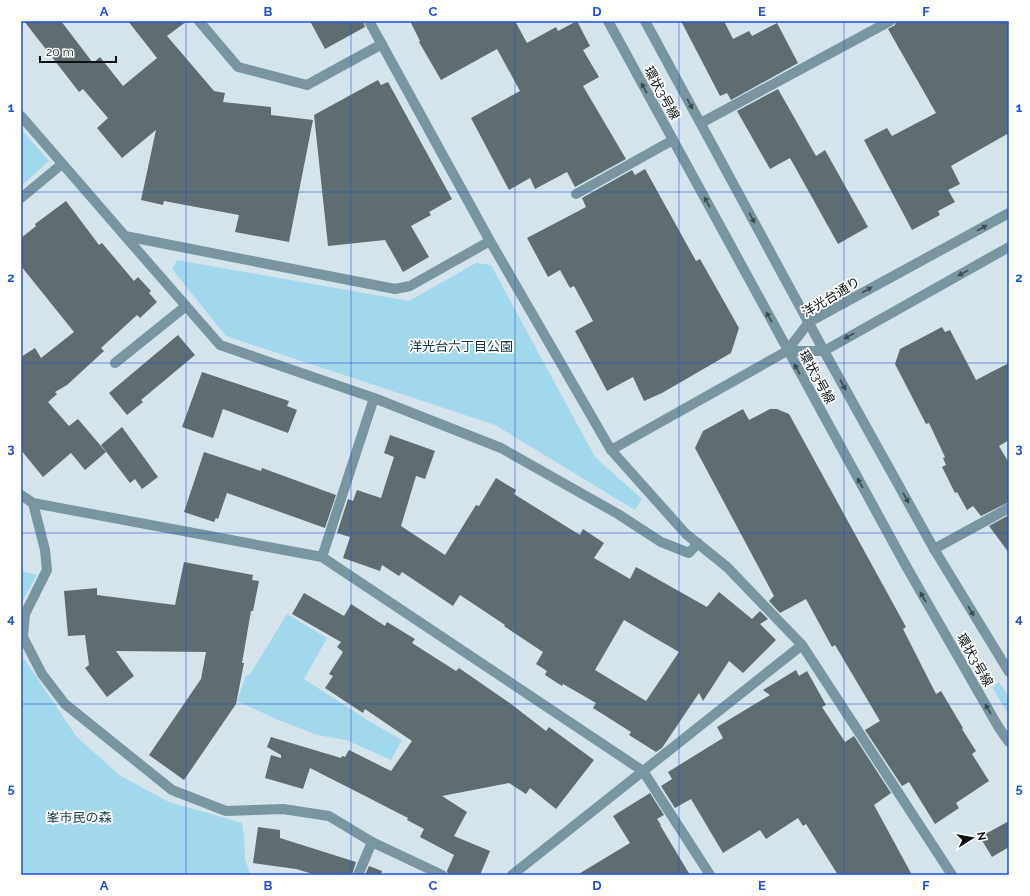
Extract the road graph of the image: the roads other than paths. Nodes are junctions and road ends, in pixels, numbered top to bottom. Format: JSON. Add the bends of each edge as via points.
{"nodes":[{"id":1,"x":199,"y":21,"type":"edge"},
{"id":2,"x":369,"y":21,"type":"edge"},
{"id":3,"x":608,"y":21,"type":"edge"},
{"id":4,"x":644,"y":21,"type":"edge"},
{"id":5,"x":890,"y":21,"type":"edge"},
{"id":6,"x":382,"y":44,"type":"junction"},
{"id":7,"x":21,"y":116,"type":"edge"},
{"id":8,"x":701,"y":123,"type":"junction"},
{"id":9,"x":673,"y":140,"type":"junction"},
{"id":10,"x":62,"y":164,"type":"junction"},
{"id":11,"x":576,"y":194,"type":"dead end"},
{"id":12,"x":21,"y":198,"type":"edge"},
{"id":13,"x":1009,"y":212,"type":"edge"},
{"id":14,"x":125,"y":236,"type":"junction"},
{"id":15,"x":490,"y":241,"type":"junction"},
{"id":16,"x":1009,"y":247,"type":"edge"},
{"id":17,"x":186,"y":306,"type":"junction"},
{"id":18,"x":809,"y":322,"type":"junction"},
{"id":19,"x":787,"y":351,"type":"junction"},
{"id":20,"x":824,"y":351,"type":"junction"},
{"id":21,"x":115,"y":363,"type":"dead end"},
{"id":22,"x":374,"y":398,"type":"junction"},
{"id":23,"x":611,"y":450,"type":"junction"},
{"id":24,"x":21,"y":495,"type":"edge"},
{"id":25,"x":33,"y":503,"type":"junction"},
{"id":26,"x":1009,"y":508,"type":"edge"},
{"id":27,"x":698,"y":543,"type":"junction"},
{"id":28,"x":934,"y":549,"type":"junction"},
{"id":29,"x":322,"y":557,"type":"junction"},
{"id":30,"x":802,"y":645,"type":"junction"},
{"id":31,"x":1009,"y":672,"type":"edge"},
{"id":32,"x":1009,"y":742,"type":"edge"},
{"id":33,"x":643,"y":771,"type":"junction"},
{"id":34,"x":372,"y":842,"type":"junction"},
{"id":35,"x":358,"y":875,"type":"edge"},
{"id":36,"x":442,"y":875,"type":"edge"},
{"id":37,"x":512,"y":875,"type":"edge"},
{"id":38,"x":710,"y":875,"type":"edge"},
{"id":39,"x":952,"y":875,"type":"edge"}],
"edges":[{"from":1,"to":6,"type":"street","via":[[238,67],[307,85]]},
{"from":2,"to":6,"type":"street"},
{"from":9,"to":3,"type":"street","name":"環状3号線","one_way":true},
{"from":4,"to":8,"type":"street","name":"環状3号線","one_way":true},
{"from":5,"to":8,"type":"street"},
{"from":6,"to":15,"type":"street"},
{"from":7,"to":10,"type":"street"},
{"from":8,"to":18,"type":"street","name":"環状3号線","one_way":true},
{"from":9,"to":11,"type":"street"},
{"from":19,"to":9,"type":"street","name":"環状3号線","one_way":true},
{"from":10,"to":12,"type":"street"},
{"from":10,"to":14,"type":"street"},
{"from":18,"to":13,"type":"street","name":"洋光台通り","one_way":true},
{"from":14,"to":15,"type":"street","via":[[395,289],[410,286]]},
{"from":14,"to":17,"type":"street"},
{"from":15,"to":23,"type":"street"},
{"from":16,"to":20,"type":"street","one_way":true},
{"from":17,"to":21,"type":"street"},
{"from":17,"to":22,"type":"street","via":[[220,345]]},
{"from":18,"to":19,"type":"street","name":"洋光台通り"},
{"from":18,"to":20,"type":"street","name":"環状3号線"},
{"from":19,"to":20,"type":"street"},
{"from":19,"to":23,"type":"street"},
{"from":32,"to":19,"type":"street","name":"環状3号線","one_way":true,"via":[[906,566]]},
{"from":20,"to":28,"type":"street","name":"環状3号線","one_way":true},
{"from":22,"to":27,"type":"street","via":[[501,448],[618,514],[661,542],[689,553]]},
{"from":22,"to":29,"type":"street"},
{"from":23,"to":27,"type":"street","via":[[686,534]]},
{"from":24,"to":25,"type":"street"},
{"from":25,"to":29,"type":"street"},
{"from":25,"to":34,"type":"street","via":[[45,550],[47,570],[25,614],[22,637],[42,674],[66,704],[172,790],[226,811],[283,809],[329,816]]},
{"from":26,"to":28,"type":"street"},
{"from":27,"to":30,"type":"street","via":[[727,567]]},
{"from":28,"to":31,"type":"street","name":"環状3号線","one_way":true},
{"from":29,"to":33,"type":"street"},
{"from":30,"to":33,"type":"street"},
{"from":30,"to":39,"type":"street"},
{"from":33,"to":37,"type":"street"},
{"from":33,"to":38,"type":"street"},
{"from":34,"to":35,"type":"street"},
{"from":34,"to":36,"type":"street"}]}
